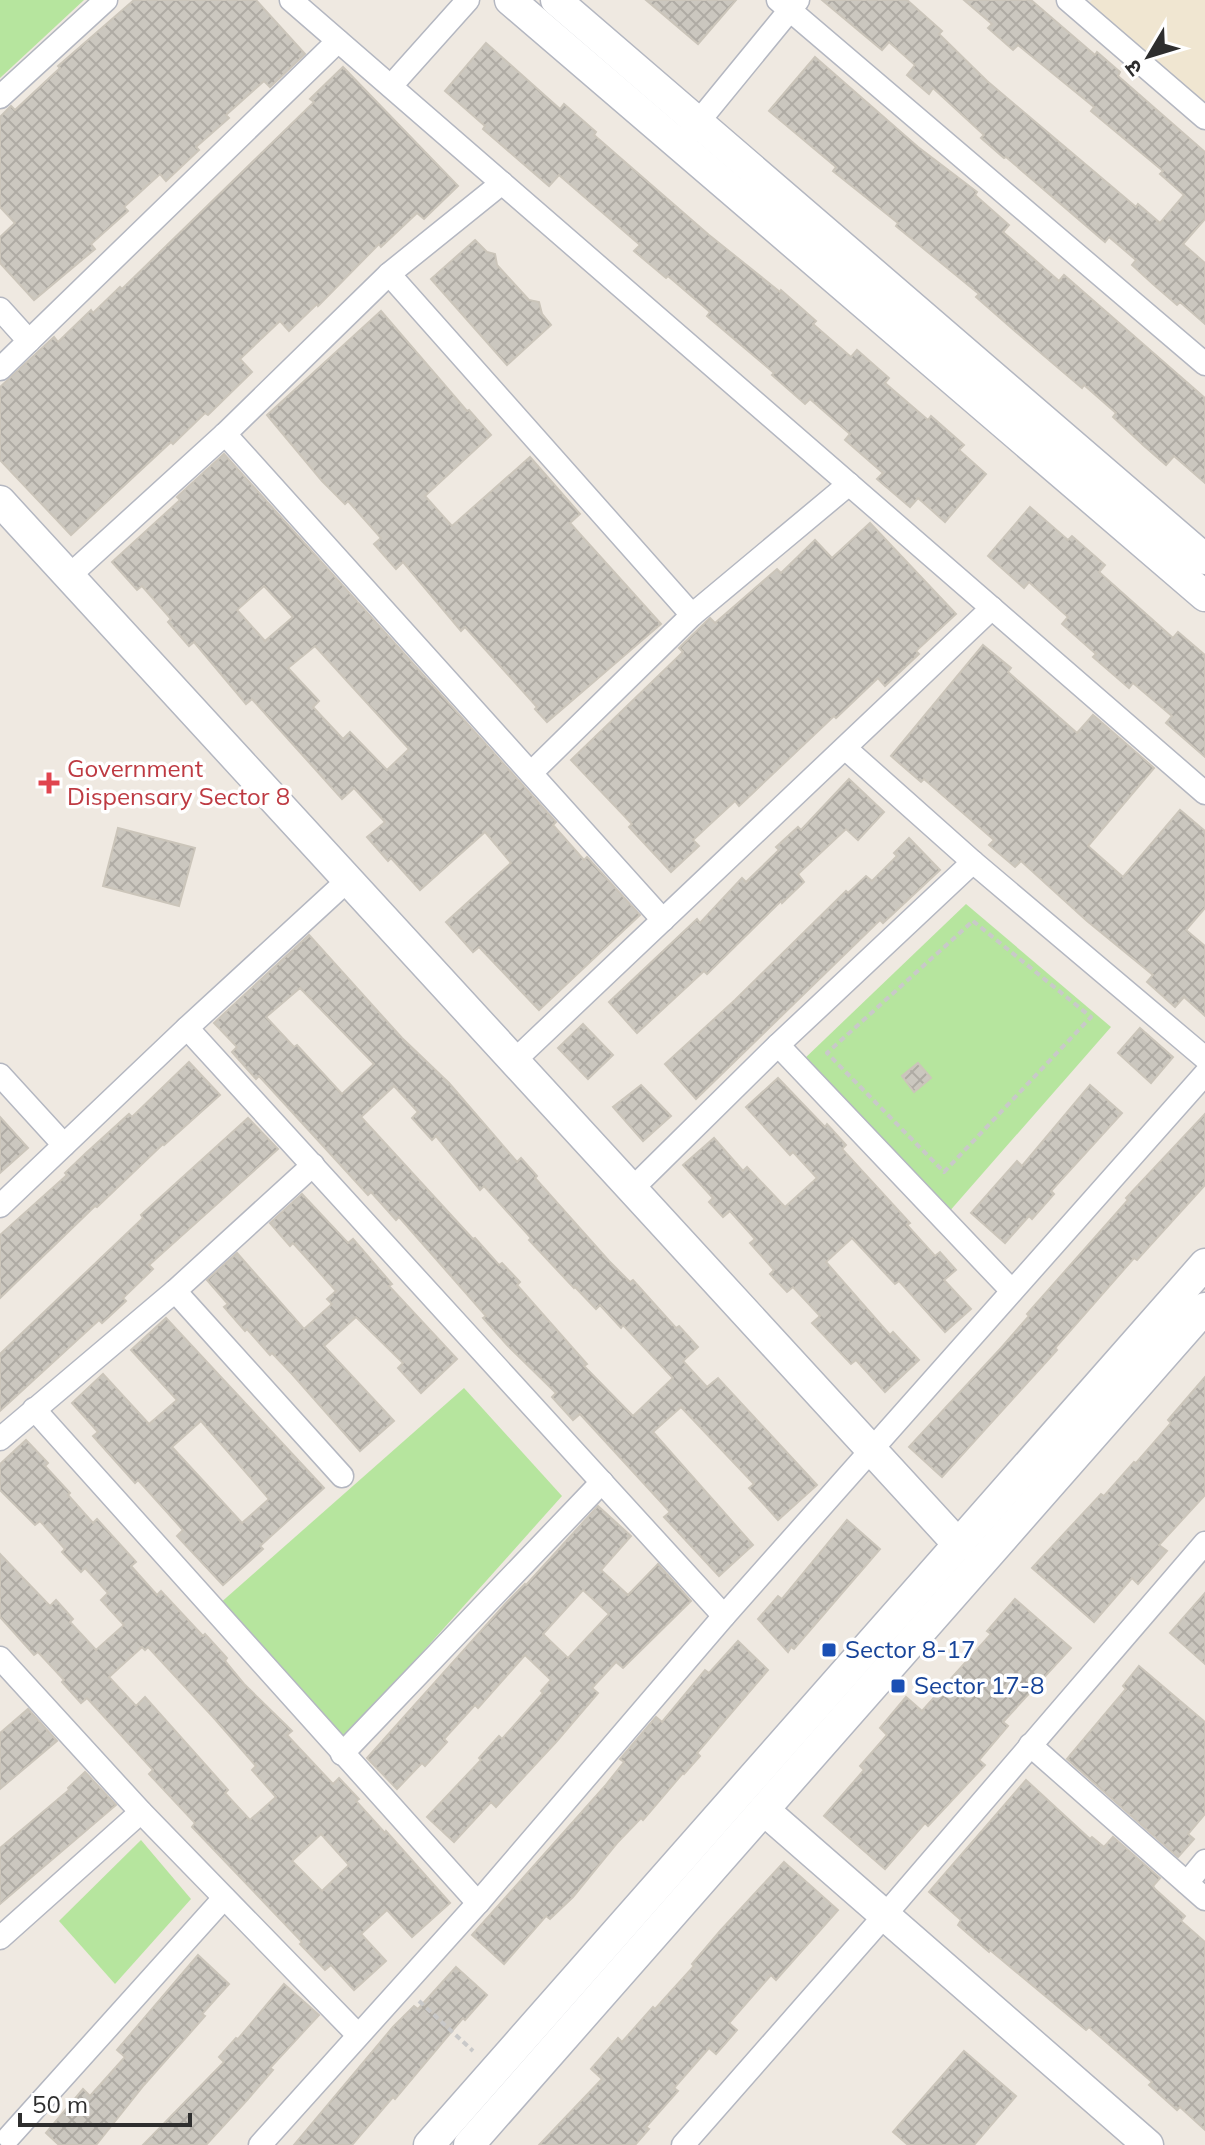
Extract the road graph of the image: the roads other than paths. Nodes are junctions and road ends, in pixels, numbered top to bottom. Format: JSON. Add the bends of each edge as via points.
{"nodes":[{"id":1,"x":106,"y":0,"type":"edge"},
{"id":2,"x":291,"y":0,"type":"edge"},
{"id":3,"x":468,"y":0,"type":"edge"},
{"id":4,"x":510,"y":0,"type":"edge"},
{"id":5,"x":556,"y":0,"type":"edge"},
{"id":6,"x":1068,"y":0,"type":"edge"},
{"id":7,"x":789,"y":3,"type":"edge"},
{"id":8,"x":338,"y":41,"type":"junction"},
{"id":9,"x":391,"y":86,"type":"junction"},
{"id":10,"x":0,"y":97,"type":"edge"},
{"id":11,"x":1205,"y":118,"type":"edge"},
{"id":12,"x":689,"y":134,"type":"junction"},
{"id":13,"x":502,"y":183,"type":"junction"},
{"id":14,"x":389,"y":274,"type":"junction"},
{"id":15,"x":0,"y":309,"type":"edge"},
{"id":16,"x":29,"y":341,"type":"junction"},
{"id":17,"x":1205,"y":364,"type":"edge"},
{"id":18,"x":0,"y":369,"type":"edge"},
{"id":19,"x":225,"y":434,"type":"junction"},
{"id":20,"x":849,"y":484,"type":"junction"},
{"id":21,"x":0,"y":501,"type":"edge"},
{"id":22,"x":1205,"y":559,"type":"edge"},
{"id":23,"x":69,"y":576,"type":"junction"},
{"id":24,"x":1205,"y":596,"type":"edge"},
{"id":25,"x":992,"y":608,"type":"junction"},
{"id":26,"x":692,"y":615,"type":"junction"},
{"id":27,"x":845,"y":748,"type":"junction"},
{"id":28,"x":531,"y":773,"type":"junction"},
{"id":29,"x":1205,"y":793,"type":"edge"},
{"id":30,"x":973,"y":862,"type":"junction"},
{"id":31,"x":348,"y":880,"type":"junction"},
{"id":32,"x":663,"y":920,"type":"junction"},
{"id":33,"x":187,"y":1028,"type":"junction"},
{"id":34,"x":778,"y":1045,"type":"junction"},
{"id":35,"x":1205,"y":1058,"type":"edge"},
{"id":36,"x":514,"y":1061,"type":"junction"},
{"id":37,"x":1205,"y":1074,"type":"edge"},
{"id":38,"x":0,"y":1075,"type":"edge"},
{"id":39,"x":64,"y":1145,"type":"junction"},
{"id":40,"x":313,"y":1165,"type":"junction"},
{"id":41,"x":632,"y":1189,"type":"junction"},
{"id":42,"x":0,"y":1206,"type":"edge"},
{"id":43,"x":1205,"y":1264,"type":"edge"},
{"id":44,"x":175,"y":1291,"type":"junction"},
{"id":45,"x":1012,"y":1291,"type":"junction"},
{"id":46,"x":1205,"y":1308,"type":"edge"},
{"id":47,"x":34,"y":1409,"type":"junction"},
{"id":48,"x":0,"y":1439,"type":"edge"},
{"id":49,"x":872,"y":1450,"type":"junction"},
{"id":50,"x":342,"y":1476,"type":"dead end"},
{"id":51,"x":602,"y":1482,"type":"junction"},
{"id":52,"x":1205,"y":1543,"type":"edge"},
{"id":53,"x":958,"y":1544,"type":"junction"},
{"id":54,"x":724,"y":1616,"type":"junction"},
{"id":55,"x":5,"y":1674,"type":"edge"},
{"id":56,"x":1030,"y":1745,"type":"junction"},
{"id":57,"x":342,"y":1754,"type":"junction"},
{"id":58,"x":764,"y":1810,"type":"junction"},
{"id":59,"x":141,"y":1812,"type":"junction"},
{"id":60,"x":1205,"y":1861,"type":"edge"},
{"id":61,"x":1187,"y":1883,"type":"junction"},
{"id":62,"x":224,"y":1898,"type":"junction"},
{"id":63,"x":1205,"y":1899,"type":"edge"},
{"id":64,"x":478,"y":1903,"type":"junction"},
{"id":65,"x":885,"y":1915,"type":"junction"},
{"id":66,"x":0,"y":1938,"type":"edge"},
{"id":67,"x":358,"y":2035,"type":"junction"},
{"id":68,"x":9,"y":2136,"type":"edge"},
{"id":69,"x":260,"y":2145,"type":"edge"},
{"id":70,"x":429,"y":2145,"type":"edge"},
{"id":71,"x":469,"y":2145,"type":"edge"},
{"id":72,"x":683,"y":2145,"type":"edge"},
{"id":73,"x":1148,"y":2145,"type":"edge"}],
"edges":[{"from":1,"to":10,"type":"street"},
{"from":2,"to":8,"type":"street"},
{"from":3,"to":9,"type":"street"},
{"from":4,"to":12,"type":"street"},
{"from":5,"to":12,"type":"street"},
{"from":6,"to":11,"type":"street"},
{"from":7,"to":12,"type":"street"},
{"from":7,"to":17,"type":"street"},
{"from":8,"to":9,"type":"street"},
{"from":8,"to":16,"type":"street"},
{"from":9,"to":13,"type":"street"},
{"from":12,"to":22,"type":"street"},
{"from":12,"to":24,"type":"street"},
{"from":13,"to":14,"type":"street"},
{"from":13,"to":20,"type":"street"},
{"from":14,"to":19,"type":"street"},
{"from":14,"to":26,"type":"street"},
{"from":15,"to":16,"type":"street"},
{"from":16,"to":18,"type":"street"},
{"from":19,"to":23,"type":"street"},
{"from":19,"to":28,"type":"street"},
{"from":20,"to":25,"type":"street"},
{"from":20,"to":26,"type":"street"},
{"from":21,"to":23,"type":"street"},
{"from":23,"to":31,"type":"street"},
{"from":25,"to":27,"type":"street"},
{"from":25,"to":29,"type":"street"},
{"from":26,"to":28,"type":"street"},
{"from":27,"to":30,"type":"street"},
{"from":27,"to":32,"type":"street"},
{"from":28,"to":32,"type":"street"},
{"from":30,"to":34,"type":"street"},
{"from":30,"to":35,"type":"street"},
{"from":31,"to":33,"type":"street"},
{"from":31,"to":36,"type":"street"},
{"from":32,"to":36,"type":"street"},
{"from":33,"to":39,"type":"street"},
{"from":33,"to":40,"type":"street"},
{"from":34,"to":41,"type":"street"},
{"from":34,"to":45,"type":"street"},
{"from":36,"to":41,"type":"street"},
{"from":37,"to":45,"type":"street"},
{"from":38,"to":39,"type":"street"},
{"from":39,"to":42,"type":"street"},
{"from":40,"to":44,"type":"street"},
{"from":40,"to":51,"type":"street"},
{"from":41,"to":49,"type":"street"},
{"from":43,"to":53,"type":"street"},
{"from":44,"to":47,"type":"street"},
{"from":44,"to":50,"type":"street"},
{"from":45,"to":49,"type":"street"},
{"from":46,"to":58,"type":"street"},
{"from":47,"to":48,"type":"street"},
{"from":47,"to":57,"type":"street"},
{"from":49,"to":53,"type":"street"},
{"from":49,"to":54,"type":"street"},
{"from":51,"to":54,"type":"street"},
{"from":51,"to":57,"type":"street"},
{"from":52,"to":56,"type":"street"},
{"from":53,"to":70,"type":"street"},
{"from":54,"to":64,"type":"street"},
{"from":55,"to":59,"type":"street"},
{"from":56,"to":61,"type":"street"},
{"from":56,"to":65,"type":"street"},
{"from":57,"to":64,"type":"street"},
{"from":58,"to":65,"type":"street"},
{"from":58,"to":71,"type":"street"},
{"from":59,"to":62,"type":"street"},
{"from":59,"to":66,"type":"street"},
{"from":60,"to":61,"type":"street"},
{"from":61,"to":63,"type":"street"},
{"from":62,"to":67,"type":"street"},
{"from":62,"to":68,"type":"street"},
{"from":64,"to":67,"type":"street"},
{"from":65,"to":72,"type":"street"},
{"from":65,"to":73,"type":"street"},
{"from":67,"to":69,"type":"street"}]}
